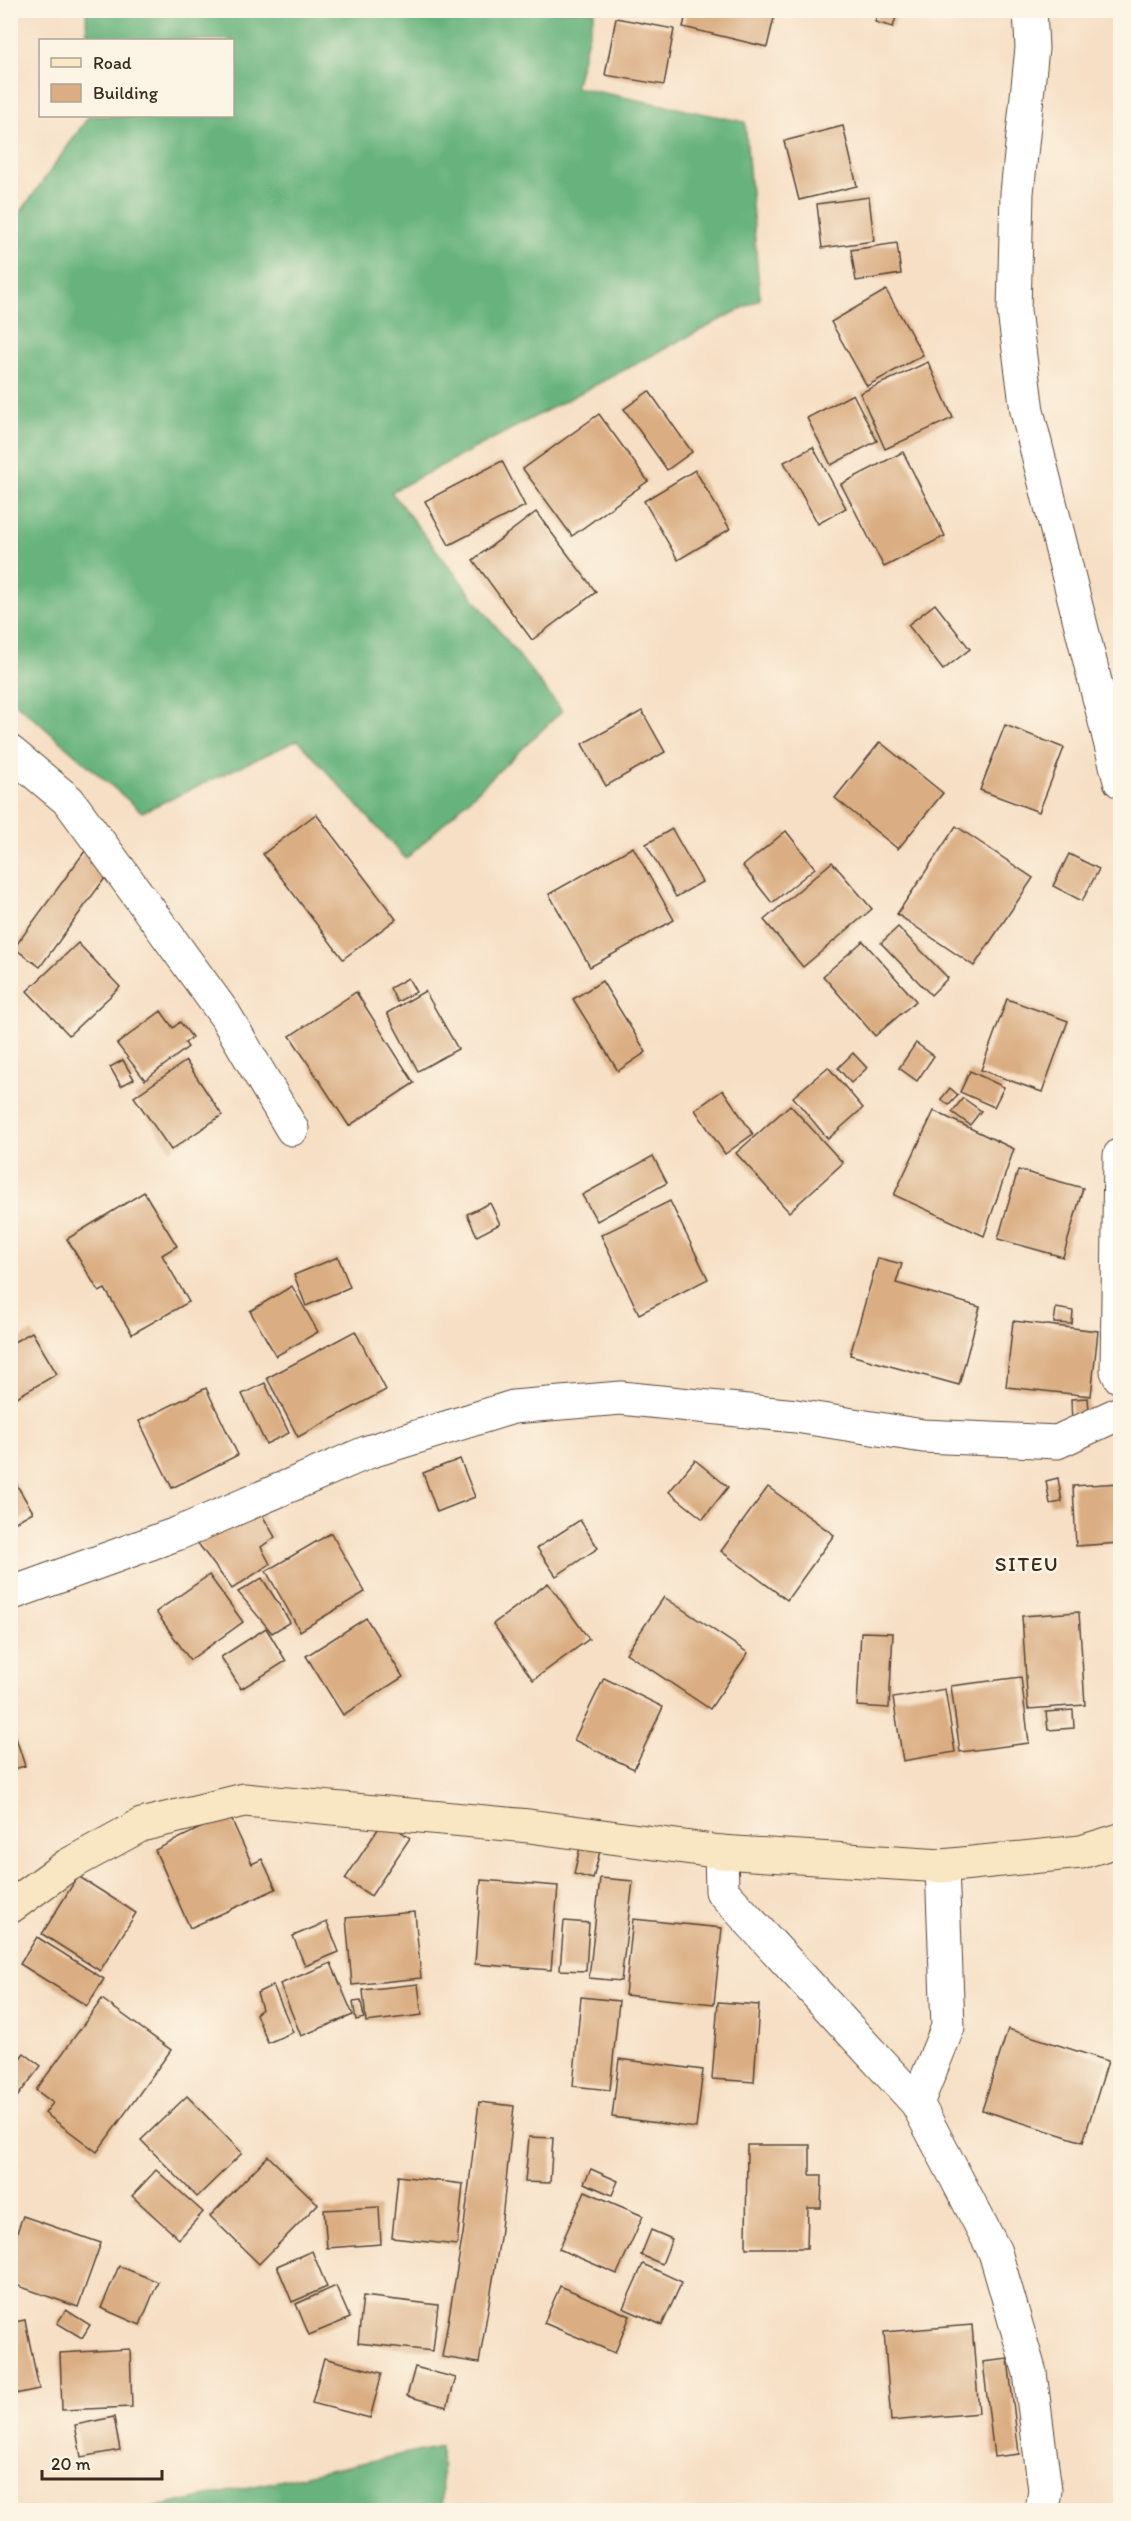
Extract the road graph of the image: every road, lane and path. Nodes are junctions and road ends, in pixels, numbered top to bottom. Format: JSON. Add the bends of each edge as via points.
{"nodes":[{"id":1,"x":1030,"y":10,"type":"edge"},
{"id":2,"x":10,"y":752,"type":"edge"},
{"id":3,"x":1120,"y":781,"type":"edge"},
{"id":4,"x":292,"y":1129,"type":"dead end"},
{"id":5,"x":1120,"y":1155,"type":"edge"},
{"id":6,"x":1120,"y":1377,"type":"edge"},
{"id":7,"x":1120,"y":1413,"type":"edge"},
{"id":8,"x":10,"y":1594,"type":"edge"},
{"id":9,"x":1120,"y":1840,"type":"edge"},
{"id":10,"x":721,"y":1852,"type":"junction"},
{"id":11,"x":942,"y":1866,"type":"junction"},
{"id":12,"x":10,"y":1907,"type":"edge"},
{"id":13,"x":917,"y":2103,"type":"junction"},
{"id":14,"x":1042,"y":2511,"type":"edge"}],
"edges":[{"from":1,"to":3,"type":"street","via":[[1032,48],[1017,193],[1014,311],[1027,411]]},
{"from":2,"to":4,"type":"street","via":[[69,801],[225,1015]]},
{"from":5,"to":6,"type":"street","via":[[1116,1371]]},
{"from":7,"to":8,"type":"street","via":[[1057,1442],[923,1436],[796,1416],[621,1398],[513,1407],[368,1452],[179,1533]]},
{"from":9,"to":11,"type":"street","via":[[1081,1852]]},
{"from":10,"to":11,"type":"street"},
{"from":10,"to":12,"type":"street","via":[[529,1826],[244,1800],[141,1825],[68,1865]]},
{"from":10,"to":13,"type":"street","via":[[722,1891]]},
{"from":11,"to":13,"type":"street","via":[[948,2027]]},
{"from":13,"to":14,"type":"street","via":[[995,2252],[1030,2373],[1045,2490]]}]}
